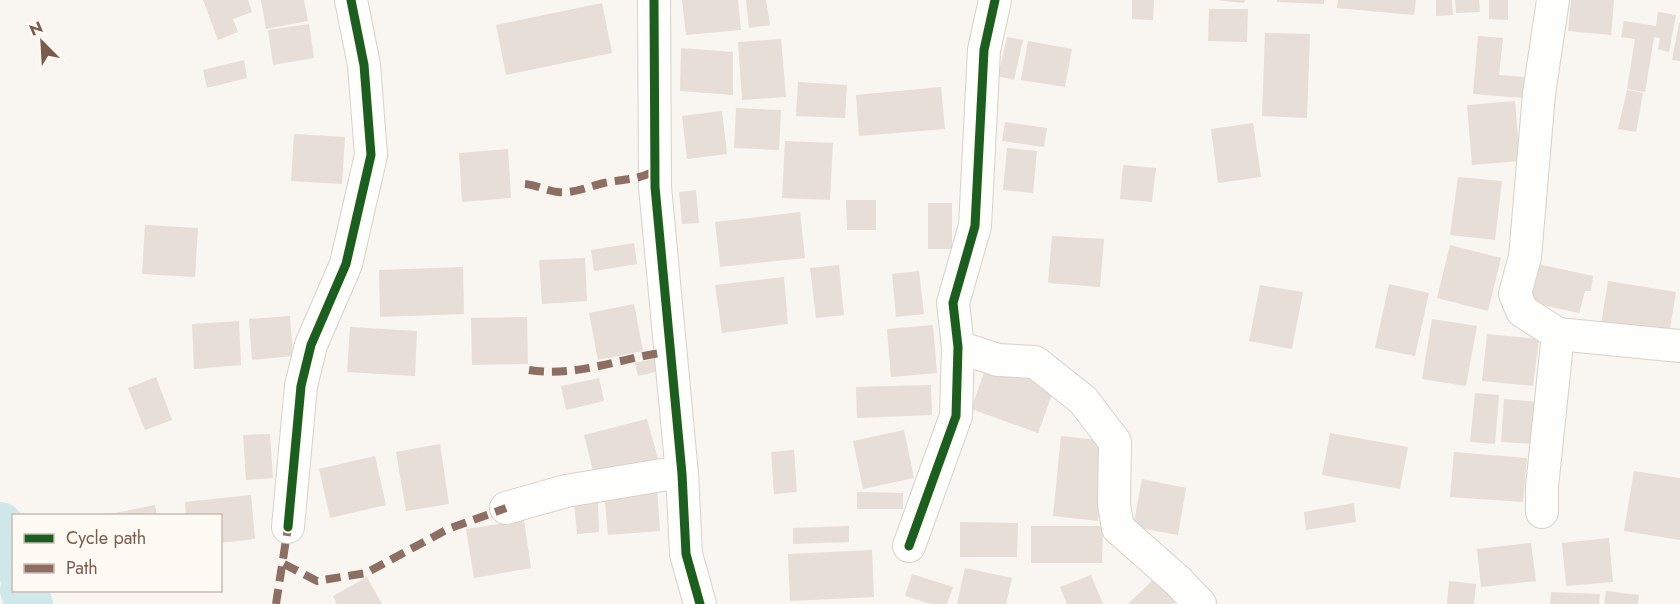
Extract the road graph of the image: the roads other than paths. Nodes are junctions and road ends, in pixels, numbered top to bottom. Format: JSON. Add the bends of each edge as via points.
{"nodes":[{"id":1,"x":351,"y":0,"type":"edge"},
{"id":2,"x":654,"y":0,"type":"edge"},
{"id":3,"x":995,"y":0,"type":"edge"},
{"id":4,"x":1553,"y":0,"type":"edge"},
{"id":5,"x":1558,"y":334,"type":"junction"},
{"id":6,"x":1680,"y":346,"type":"edge"},
{"id":7,"x":958,"y":347,"type":"junction"},
{"id":8,"x":682,"y":474,"type":"junction"},
{"id":9,"x":506,"y":508,"type":"dead end"},
{"id":10,"x":1542,"y":512,"type":"dead end"},
{"id":11,"x":288,"y":527,"type":"dead end"},
{"id":12,"x":909,"y":546,"type":"dead end"},
{"id":13,"x":700,"y":604,"type":"edge"},
{"id":14,"x":1200,"y":604,"type":"edge"}],
"edges":[{"from":1,"to":11,"type":"street","via":[[364,65],[371,155],[346,264],[311,345],[301,386]]},
{"from":2,"to":8,"type":"street","via":[[655,187]]},
{"from":3,"to":7,"type":"street","via":[[984,50],[975,226],[953,303]]},
{"from":4,"to":5,"type":"street","via":[[1539,94],[1525,257],[1515,294],[1522,311]]},
{"from":5,"to":6,"type":"street"},
{"from":5,"to":10,"type":"street"},
{"from":7,"to":12,"type":"street","via":[[956,416]]},
{"from":7,"to":14,"type":"street","via":[[998,360],[1035,362],[1083,400],[1115,441],[1114,504],[1118,528]]},
{"from":8,"to":9,"type":"street","via":[[566,491]]},
{"from":8,"to":13,"type":"street","via":[[686,554]]}]}
